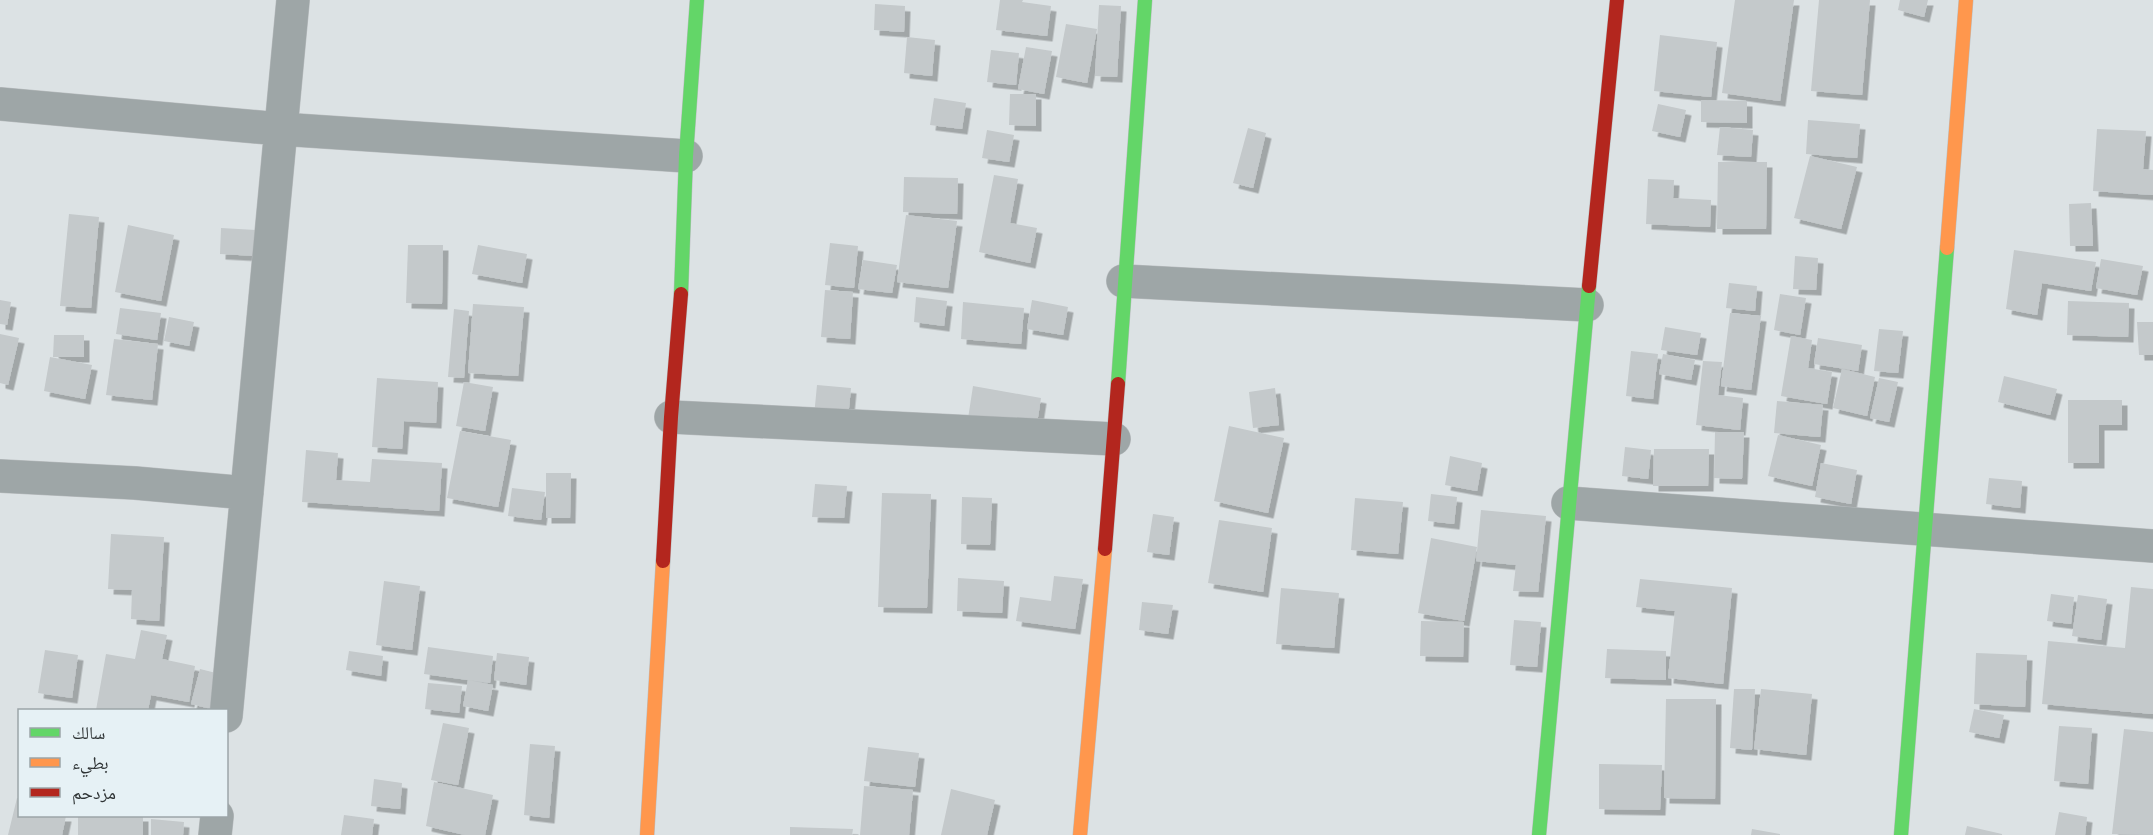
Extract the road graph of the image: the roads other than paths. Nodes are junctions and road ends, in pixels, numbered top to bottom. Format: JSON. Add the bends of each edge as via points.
{"nodes":[{"id":1,"x":293,"y":0,"type":"edge"},
{"id":2,"x":697,"y":0,"type":"edge"},
{"id":3,"x":1145,"y":0,"type":"edge"},
{"id":4,"x":1617,"y":0,"type":"edge"},
{"id":5,"x":1966,"y":0,"type":"edge"},
{"id":6,"x":0,"y":104,"type":"edge"},
{"id":7,"x":280,"y":129,"type":"junction"},
{"id":8,"x":686,"y":156,"type":"junction"},
{"id":9,"x":1124,"y":281,"type":"junction"},
{"id":10,"x":1587,"y":306,"type":"junction"},
{"id":11,"x":671,"y":417,"type":"junction"},
{"id":12,"x":1114,"y":440,"type":"junction"},
{"id":13,"x":0,"y":476,"type":"edge"},
{"id":14,"x":247,"y":494,"type":"junction"},
{"id":15,"x":1568,"y":503,"type":"junction"},
{"id":16,"x":1923,"y":529,"type":"junction"},
{"id":17,"x":2153,"y":546,"type":"edge"},
{"id":18,"x":227,"y":709,"type":"edge"},
{"id":19,"x":217,"y":817,"type":"edge"},
{"id":20,"x":215,"y":835,"type":"edge"},
{"id":21,"x":647,"y":835,"type":"edge"},
{"id":22,"x":1080,"y":835,"type":"edge"},
{"id":23,"x":1539,"y":835,"type":"edge"},
{"id":24,"x":1901,"y":835,"type":"edge"}],
"edges":[{"from":1,"to":7,"type":"street"},
{"from":2,"to":8,"type":"street"},
{"from":3,"to":9,"type":"street"},
{"from":4,"to":10,"type":"street"},
{"from":5,"to":16,"type":"street"},
{"from":6,"to":7,"type":"street"},
{"from":7,"to":8,"type":"street"},
{"from":7,"to":14,"type":"street"},
{"from":8,"to":11,"type":"street","via":[[682,284]]},
{"from":9,"to":10,"type":"street"},
{"from":9,"to":12,"type":"street"},
{"from":10,"to":15,"type":"street"},
{"from":11,"to":12,"type":"street"},
{"from":11,"to":21,"type":"street"},
{"from":12,"to":22,"type":"street"},
{"from":13,"to":14,"type":"street"},
{"from":14,"to":18,"type":"street"},
{"from":15,"to":16,"type":"street"},
{"from":15,"to":23,"type":"street"},
{"from":16,"to":17,"type":"street"},
{"from":16,"to":24,"type":"street"},
{"from":19,"to":20,"type":"street"}]}
